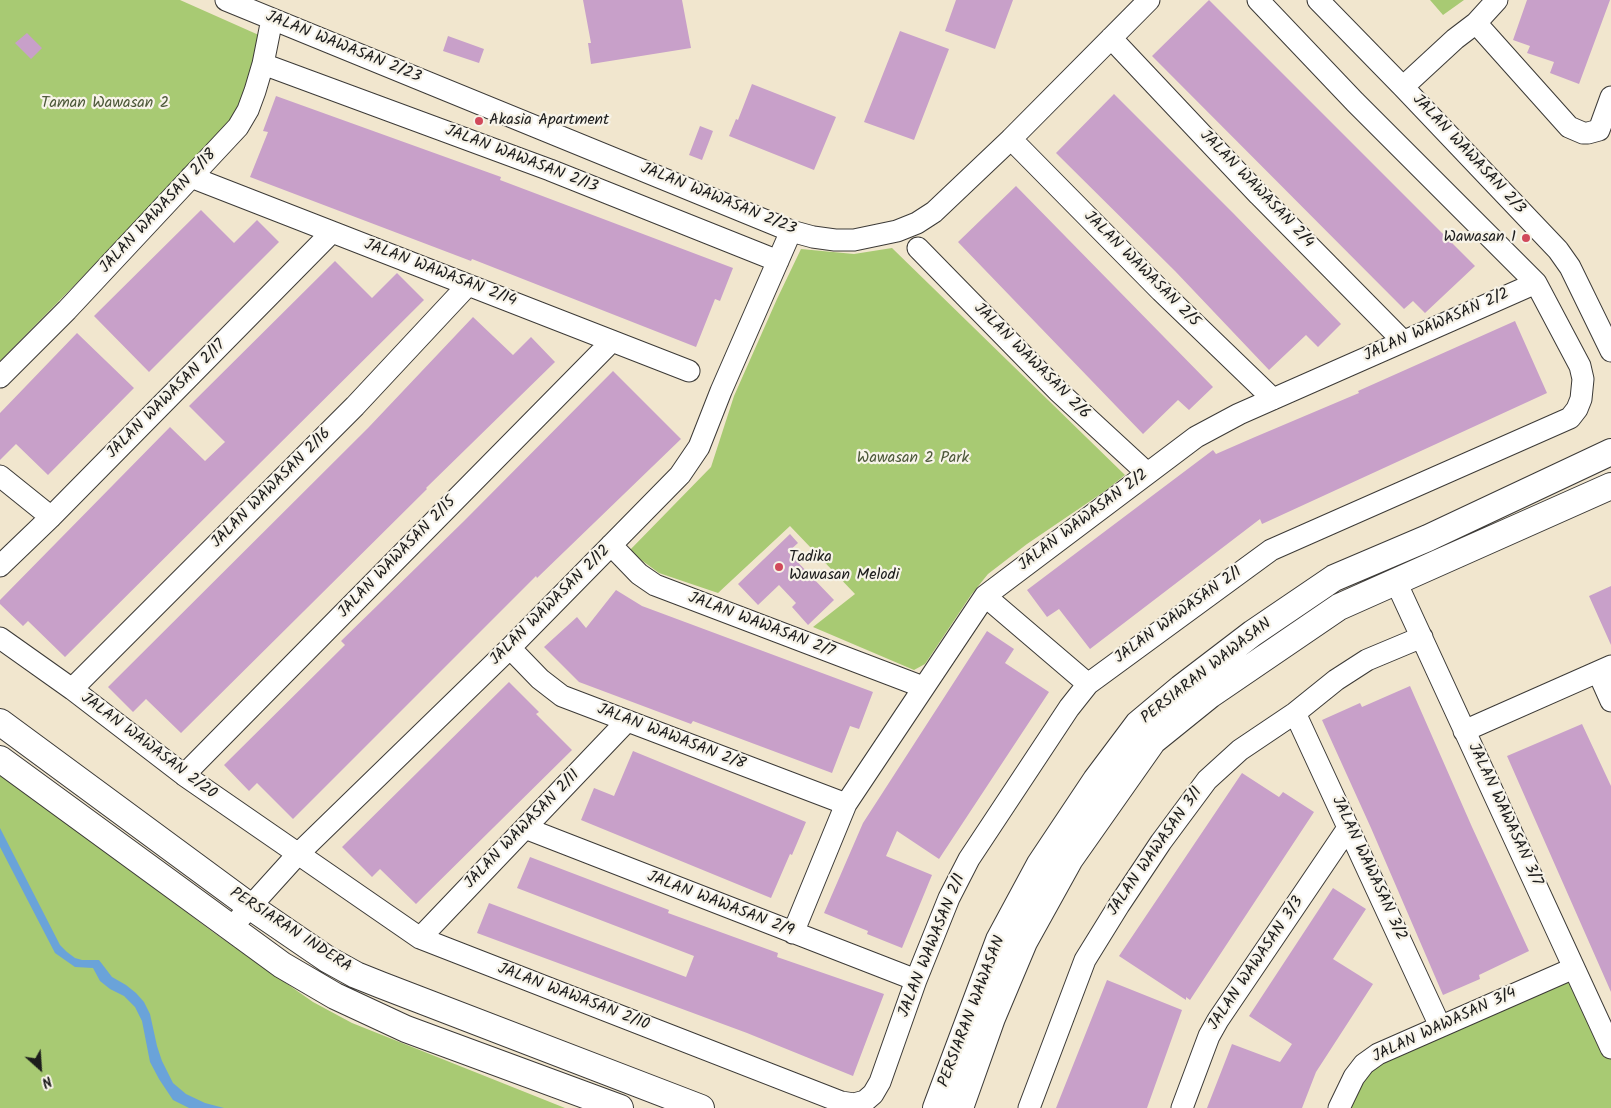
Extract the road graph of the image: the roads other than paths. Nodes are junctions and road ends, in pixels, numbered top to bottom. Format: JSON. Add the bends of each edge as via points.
{"nodes":[{"id":1,"x":226,"y":0,"type":"edge"},
{"id":2,"x":1150,"y":0,"type":"edge"},
{"id":3,"x":1258,"y":0,"type":"edge"},
{"id":4,"x":1318,"y":0,"type":"edge"},
{"id":5,"x":1496,"y":0,"type":"edge"},
{"id":6,"x":272,"y":19,"type":"junction"},
{"id":7,"x":1476,"y":23,"type":"junction"},
{"id":8,"x":1110,"y":38,"type":"junction"},
{"id":9,"x":263,"y":64,"type":"junction"},
{"id":10,"x":1403,"y":87,"type":"junction"},
{"id":11,"x":1611,"y":97,"type":"edge"},
{"id":12,"x":1011,"y":139,"type":"junction"},
{"id":13,"x":191,"y":177,"type":"junction"},
{"id":14,"x":791,"y":231,"type":"junction"},
{"id":15,"x":332,"y":232,"type":"junction"},
{"id":16,"x":918,"y":248,"type":"dead end"},
{"id":17,"x":778,"y":261,"type":"junction"},
{"id":18,"x":1536,"y":283,"type":"junction"},
{"id":19,"x":468,"y":285,"type":"junction"},
{"id":20,"x":1403,"y":341,"type":"junction"},
{"id":21,"x":612,"y":342,"type":"junction"},
{"id":22,"x":1611,"y":352,"type":"edge"},
{"id":23,"x":688,"y":371,"type":"dead end"},
{"id":24,"x":0,"y":377,"type":"edge"},
{"id":25,"x":1273,"y":399,"type":"junction"},
{"id":26,"x":1611,"y":440,"type":"edge"},
{"id":27,"x":1611,"y":452,"type":"edge"},
{"id":28,"x":1579,"y":467,"type":"junction"},
{"id":29,"x":1147,"y":473,"type":"junction"},
{"id":30,"x":0,"y":476,"type":"edge"},
{"id":31,"x":1611,"y":486,"type":"edge"},
{"id":32,"x":51,"y":516,"type":"junction"},
{"id":33,"x":1428,"y":538,"type":"junction"},
{"id":34,"x":611,"y":545,"type":"junction"},
{"id":35,"x":0,"y":566,"type":"edge"},
{"id":36,"x":1334,"y":578,"type":"junction"},
{"id":37,"x":1396,"y":582,"type":"junction"},
{"id":38,"x":985,"y":596,"type":"junction"},
{"id":39,"x":1422,"y":637,"type":"junction"},
{"id":40,"x":0,"y":638,"type":"edge"},
{"id":41,"x":510,"y":648,"type":"junction"},
{"id":42,"x":1605,"y":669,"type":"edge"},
{"id":43,"x":1088,"y":684,"type":"junction"},
{"id":44,"x":923,"y":687,"type":"junction"},
{"id":45,"x":72,"y":689,"type":"junction"},
{"id":46,"x":1611,"y":701,"type":"edge"},
{"id":47,"x":1295,"y":712,"type":"junction"},
{"id":48,"x":627,"y":721,"type":"junction"},
{"id":49,"x":0,"y":722,"type":"edge"},
{"id":50,"x":1464,"y":731,"type":"junction"},
{"id":51,"x":0,"y":759,"type":"edge"},
{"id":52,"x":184,"y":776,"type":"junction"},
{"id":53,"x":846,"y":804,"type":"junction"},
{"id":54,"x":524,"y":828,"type":"junction"},
{"id":55,"x":1348,"y":828,"type":"junction"},
{"id":56,"x":297,"y":855,"type":"junction"},
{"id":57,"x":251,"y":907,"type":"junction"},
{"id":58,"x":231,"y":928,"type":"junction"},
{"id":59,"x":793,"y":932,"type":"junction"},
{"id":60,"x":420,"y":938,"type":"junction"},
{"id":61,"x":1574,"y":968,"type":"junction"},
{"id":62,"x":916,"y":980,"type":"junction"},
{"id":63,"x":1440,"y":1026,"type":"junction"},
{"id":64,"x":1611,"y":1048,"type":"edge"},
{"id":65,"x":865,"y":1101,"type":"joint"},
{"id":66,"x":620,"y":1108,"type":"edge"},
{"id":67,"x":701,"y":1108,"type":"edge"},
{"id":68,"x":936,"y":1108,"type":"edge"},
{"id":69,"x":960,"y":1108,"type":"edge"},
{"id":70,"x":1030,"y":1108,"type":"edge"},
{"id":71,"x":1182,"y":1108,"type":"edge"},
{"id":72,"x":1339,"y":1108,"type":"edge"}],
"edges":[{"from":1,"to":6,"type":"street","name":"JALAN WAWASAN 2/23"},
{"from":2,"to":8,"type":"street","name":"JALAN WAWASAN 2/23"},
{"from":3,"to":18,"type":"street"},
{"from":4,"to":10,"type":"street","name":"JALAN WAWASAN 2/3"},
{"from":5,"to":7,"type":"street"},
{"from":6,"to":9,"type":"street","name":"JALAN WAWASAN 2/18"},
{"from":6,"to":14,"type":"street","name":"JALAN WAWASAN 2/23"},
{"from":7,"to":10,"type":"street"},
{"from":7,"to":11,"type":"street","via":[[1569,127],[1583,133],[1599,130]]},
{"from":8,"to":12,"type":"street","name":"JALAN WAWASAN 2/23"},
{"from":8,"to":20,"type":"street","name":"JALAN WAWASAN 2/4"},
{"from":9,"to":13,"type":"street","name":"JALAN WAWASAN 2/18","via":[[250,104],[238,127]]},
{"from":9,"to":17,"type":"street","name":"JALAN WAWASAN 2/13","via":[[550,170]]},
{"from":10,"to":22,"type":"street","name":"JALAN WAWASAN 2/3","via":[[1558,250]]},
{"from":12,"to":14,"type":"street","name":"JALAN WAWASAN 2/23","via":[[934,212],[917,223],[854,240],[834,240]]},
{"from":12,"to":25,"type":"street","name":"JALAN WAWASAN 2/5"},
{"from":13,"to":15,"type":"street","name":"JALAN WAWASAN 2/14"},
{"from":13,"to":24,"type":"street","name":"JALAN WAWASAN 2/18"},
{"from":14,"to":17,"type":"street","name":"JALAN WAWASAN 2/12"},
{"from":15,"to":19,"type":"street","name":"JALAN WAWASAN 2/14"},
{"from":15,"to":32,"type":"street","name":"JALAN WAWASAN 2/17"},
{"from":16,"to":29,"type":"street","name":"JALAN WAWASAN 2/6","via":[[1058,391]]},
{"from":17,"to":34,"type":"street","name":"JALAN WAWASAN 2/12","via":[[698,447],[680,475]]},
{"from":18,"to":20,"type":"street","name":"JALAN WAWASAN 2/2"},
{"from":18,"to":43,"type":"street","name":"JALAN WAWASAN 2/1","via":[[1580,366],[1582,399],[1570,418],[1271,550]]},
{"from":19,"to":21,"type":"street","name":"JALAN WAWASAN 2/14"},
{"from":19,"to":45,"type":"street","name":"JALAN WAWASAN 2/16","via":[[356,406]]},
{"from":20,"to":25,"type":"street","name":"JALAN WAWASAN 2/2"},
{"from":21,"to":23,"type":"street","name":"JALAN WAWASAN 2/14"},
{"from":21,"to":52,"type":"street","name":"JALAN WAWASAN 2/15"},
{"from":25,"to":29,"type":"street","name":"JALAN WAWASAN 2/2","via":[[1196,437]]},
{"from":26,"to":28,"type":"main road"},
{"from":27,"to":28,"type":"main road","name":"PERSIARAN WAWASAN"},
{"from":28,"to":33,"type":"main road","name":"PERSIARAN WAWASAN"},
{"from":29,"to":38,"type":"street","name":"JALAN WAWASAN 2/2"},
{"from":30,"to":32,"type":"street"},
{"from":31,"to":37,"type":"main road","name":"PERSIARAN WAWASAN"},
{"from":32,"to":35,"type":"street","name":"JALAN WAWASAN 2/17"},
{"from":33,"to":36,"type":"main road","name":"PERSIARAN WAWASAN"},
{"from":33,"to":37,"type":"main road","via":[[1399,564],[1394,574]]},
{"from":34,"to":41,"type":"street","name":"JALAN WAWASAN 2/12"},
{"from":34,"to":44,"type":"street","name":"JALAN WAWASAN 2/7","via":[[639,574],[655,585]]},
{"from":36,"to":37,"type":"main road","via":[[1370,575]]},
{"from":36,"to":68,"type":"main road","name":"PERSIARAN WAWASAN","via":[[1253,634],[1138,724],[1040,864],[999,940]]},
{"from":37,"to":39,"type":"street","name":"JALAN WAWASAN 3/7"},
{"from":37,"to":69,"type":"main road","name":"PERSIARAN WAWASAN","via":[[1339,607],[1210,695],[1153,741],[1070,859],[1024,942],[992,1018]]},
{"from":38,"to":43,"type":"street"},
{"from":38,"to":44,"type":"street","name":"JALAN WAWASAN 2/2"},
{"from":39,"to":47,"type":"street","name":"JALAN WAWASAN 3/1","via":[[1368,660]]},
{"from":39,"to":50,"type":"street","name":"JALAN WAWASAN 3/7"},
{"from":40,"to":45,"type":"street","name":"JALAN WAWASAN 2/20"},
{"from":41,"to":48,"type":"street","name":"JALAN WAWASAN 2/8","via":[[562,696]]},
{"from":41,"to":56,"type":"street","name":"JALAN WAWASAN 2/12"},
{"from":42,"to":46,"type":"street"},
{"from":42,"to":50,"type":"street"},
{"from":43,"to":62,"type":"street","name":"JALAN WAWASAN 2/1","via":[[1068,708],[969,859]]},
{"from":44,"to":53,"type":"street","name":"JALAN WAWASAN 2/2"},
{"from":45,"to":52,"type":"street","name":"JALAN WAWASAN 2/20"},
{"from":47,"to":55,"type":"street","name":"JALAN WAWASAN 3/2"},
{"from":47,"to":70,"type":"street","name":"JALAN WAWASAN 3/1","via":[[1240,750],[1207,780],[1118,904],[1085,960]]},
{"from":48,"to":53,"type":"street","name":"JALAN WAWASAN 2/8"},
{"from":48,"to":54,"type":"street","name":"JALAN WAWASAN 2/11"},
{"from":49,"to":57,"type":"main road","name":"PERSIARAN INDERA"},
{"from":50,"to":61,"type":"street","name":"JALAN WAWASAN 3/7"},
{"from":51,"to":58,"type":"main road","name":"PERSIARAN INDERA"},
{"from":52,"to":56,"type":"street","name":"JALAN WAWASAN 2/20"},
{"from":53,"to":59,"type":"street","name":"JALAN WAWASAN 2/2"},
{"from":54,"to":59,"type":"street","name":"JALAN WAWASAN 2/9"},
{"from":54,"to":60,"type":"street","name":"JALAN WAWASAN 2/11"},
{"from":55,"to":63,"type":"street","name":"JALAN WAWASAN 3/2"},
{"from":55,"to":71,"type":"street","name":"JALAN WAWASAN 3/3","via":[[1218,1020]]},
{"from":56,"to":57,"type":"street","name":"JALAN WAWASAN 2/12"},
{"from":56,"to":60,"type":"street","name":"JALAN WAWASAN 2/10"},
{"from":57,"to":58,"type":"street","name":"JALAN WAWASAN 2/12"},
{"from":57,"to":67,"type":"main road","name":"PERSIARAN INDERA","via":[[356,975]]},
{"from":58,"to":66,"type":"main road","name":"PERSIARAN INDERA","via":[[282,965],[335,996],[406,1029]]},
{"from":59,"to":62,"type":"street","name":"JALAN WAWASAN 2/9"},
{"from":60,"to":65,"type":"street","name":"JALAN WAWASAN 2/10","via":[[841,1102],[854,1104]]},
{"from":61,"to":63,"type":"street","name":"JALAN WAWASAN 3/4"},
{"from":61,"to":64,"type":"street","name":"JALAN WAWASAN 3/7"},
{"from":62,"to":65,"type":"street","name":"JALAN WAWASAN 2/1","via":[[880,1082]]},
{"from":63,"to":72,"type":"street","name":"JALAN WAWASAN 3/4","via":[[1378,1054],[1364,1064]]}]}
